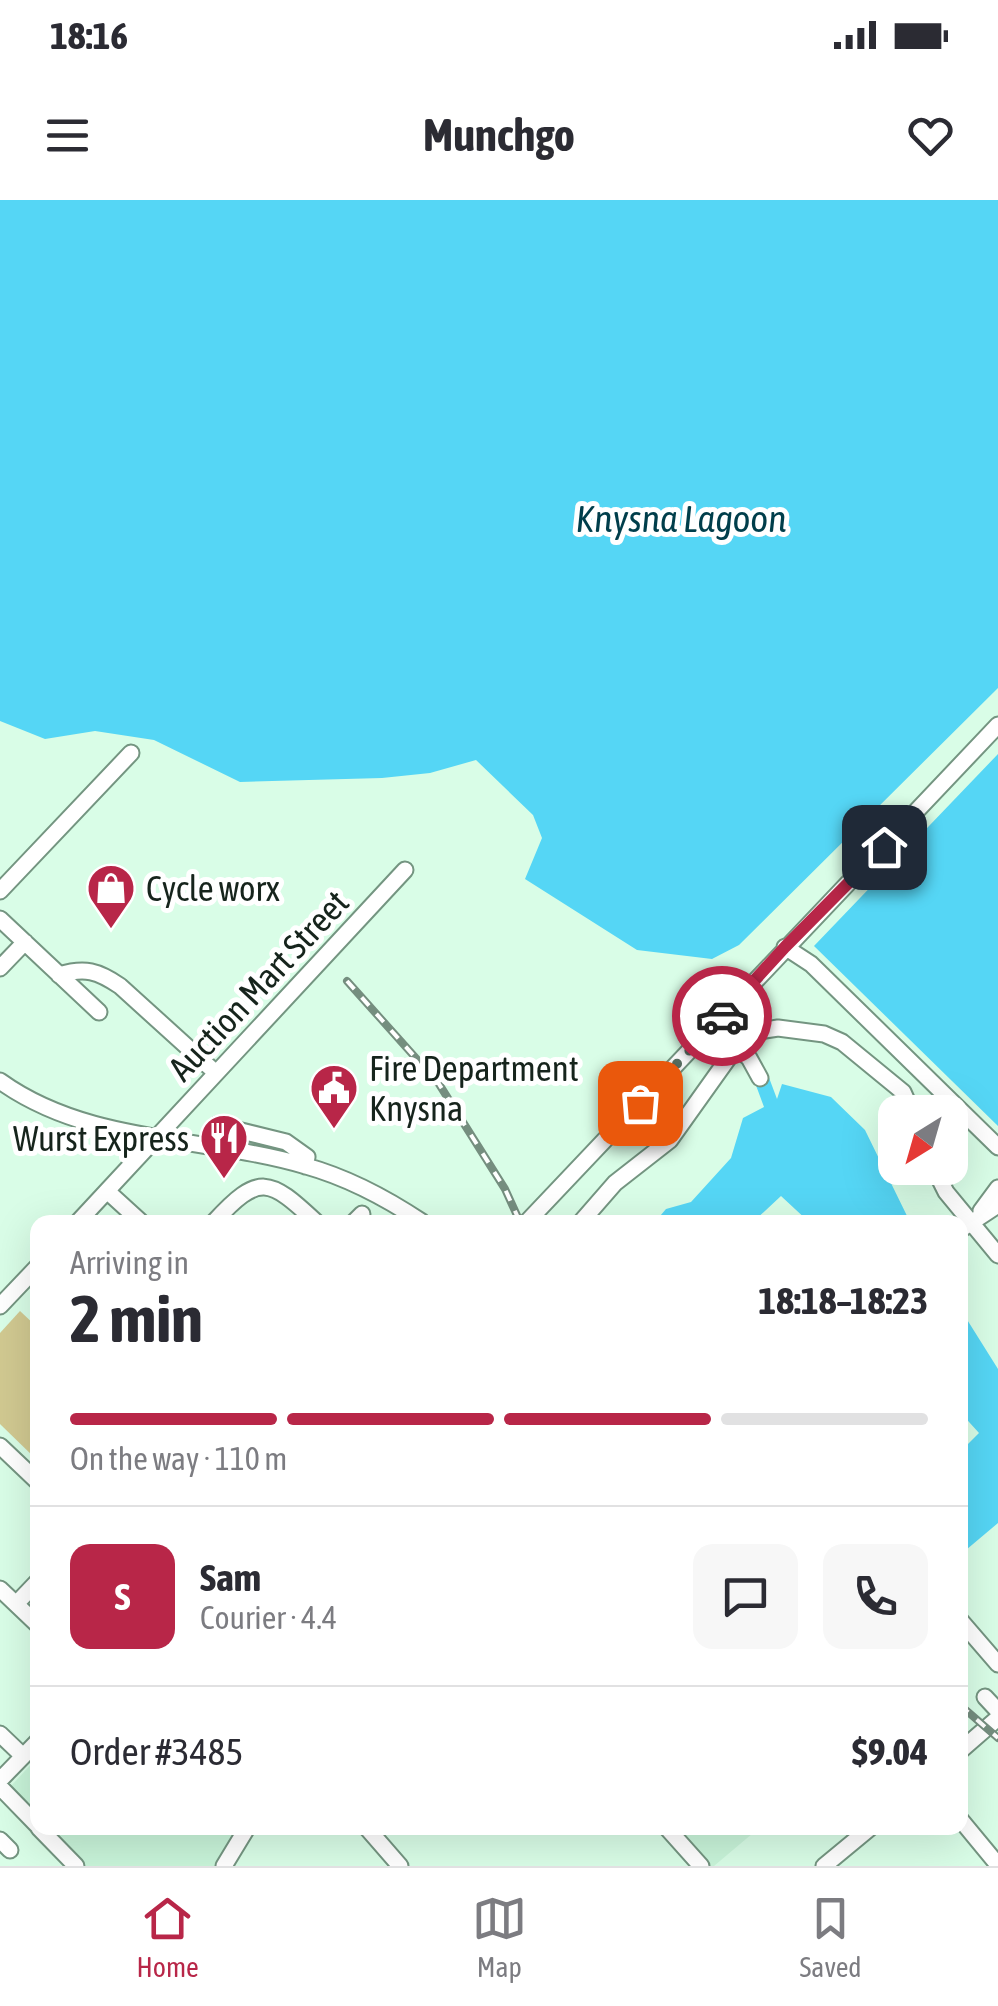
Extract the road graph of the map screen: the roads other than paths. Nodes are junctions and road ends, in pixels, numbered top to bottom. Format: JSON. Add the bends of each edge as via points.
{"nodes":[{"id":1,"x":998,"y":726,"type":"edge"},
{"id":2,"x":131,"y":753,"type":"dead end"},
{"id":3,"x":404,"y":870,"type":"dead end"},
{"id":4,"x":0,"y":891,"type":"edge"},
{"id":5,"x":0,"y":919,"type":"edge"},
{"id":6,"x":25,"y":942,"type":"junction"},
{"id":7,"x":785,"y":947,"type":"junction"},
{"id":8,"x":0,"y":968,"type":"edge"},
{"id":9,"x":60,"y":975,"type":"junction"},
{"id":10,"x":99,"y":1012,"type":"dead end"},
{"id":11,"x":712,"y":1027,"type":"junction"},
{"id":12,"x":737,"y":1046,"type":"junction"},
{"id":13,"x":216,"y":1074,"type":"junction"},
{"id":14,"x":760,"y":1078,"type":"dead end"},
{"id":15,"x":0,"y":1081,"type":"edge"},
{"id":16,"x":904,"y":1095,"type":"edge"},
{"id":17,"x":217,"y":1125,"type":"dead end"},
{"id":18,"x":154,"y":1139,"type":"junction"},
{"id":19,"x":998,"y":1147,"type":"edge"},
{"id":20,"x":305,"y":1166,"type":"junction"},
{"id":21,"x":942,"y":1185,"type":"edge"},
{"id":22,"x":998,"y":1188,"type":"edge"},
{"id":23,"x":108,"y":1191,"type":"junction"},
{"id":24,"x":998,"y":1205,"type":"edge"},
{"id":25,"x":85,"y":1215,"type":"edge"},
{"id":26,"x":133,"y":1215,"type":"edge"},
{"id":27,"x":221,"y":1215,"type":"edge"},
{"id":28,"x":308,"y":1215,"type":"edge"},
{"id":29,"x":411,"y":1215,"type":"edge"},
{"id":30,"x":534,"y":1215,"type":"edge"},
{"id":31,"x":597,"y":1215,"type":"edge"},
{"id":32,"x":960,"y":1215,"type":"edge"},
{"id":33,"x":968,"y":1224,"type":"edge"},
{"id":34,"x":968,"y":1225,"type":"edge"},
{"id":35,"x":968,"y":1228,"type":"edge"},
{"id":36,"x":998,"y":1254,"type":"edge"},
{"id":37,"x":30,"y":1274,"type":"edge"},
{"id":38,"x":1,"y":1304,"type":"edge"},
{"id":39,"x":0,"y":1446,"type":"edge"},
{"id":40,"x":30,"y":1474,"type":"edge"},
{"id":41,"x":0,"y":1589,"type":"edge"},
{"id":42,"x":30,"y":1589,"type":"edge"},
{"id":43,"x":16,"y":1604,"type":"junction"},
{"id":44,"x":30,"y":1617,"type":"edge"},
{"id":45,"x":968,"y":1629,"type":"edge"},
{"id":46,"x":998,"y":1664,"type":"edge"},
{"id":47,"x":985,"y":1697,"type":"dead end"},
{"id":48,"x":998,"y":1714,"type":"edge"},
{"id":49,"x":0,"y":1734,"type":"edge"},
{"id":50,"x":968,"y":1743,"type":"edge"},
{"id":51,"x":30,"y":1749,"type":"edge"},
{"id":52,"x":23,"y":1756,"type":"junction"},
{"id":53,"x":0,"y":1784,"type":"edge"},
{"id":54,"x":30,"y":1818,"type":"edge"},
{"id":55,"x":968,"y":1829,"type":"edge"},
{"id":56,"x":46,"y":1835,"type":"edge"},
{"id":57,"x":243,"y":1835,"type":"edge"},
{"id":58,"x":373,"y":1835,"type":"edge"},
{"id":59,"x":673,"y":1835,"type":"edge"},
{"id":60,"x":862,"y":1835,"type":"edge"},
{"id":61,"x":998,"y":1865,"type":"edge"},
{"id":62,"x":76,"y":1866,"type":"edge"},
{"id":63,"x":224,"y":1866,"type":"edge"},
{"id":64,"x":400,"y":1866,"type":"edge"},
{"id":65,"x":700,"y":1866,"type":"edge"},
{"id":66,"x":824,"y":1866,"type":"edge"}],
"edges":[{"from":1,"to":7,"type":"street"},
{"from":2,"to":4,"type":"street"},
{"from":3,"to":13,"type":"street","name":"Auction Mart Street"},
{"from":5,"to":6,"type":"street"},
{"from":6,"to":8,"type":"street"},
{"from":6,"to":9,"type":"street"},
{"from":7,"to":11,"type":"street"},
{"from":7,"to":19,"type":"street","via":[[811,964]]},
{"from":9,"to":10,"type":"street"},
{"from":9,"to":13,"type":"street","via":[[78,969],[104,975]]},
{"from":11,"to":12,"type":"street"},
{"from":11,"to":30,"type":"street"},
{"from":12,"to":14,"type":"street"},
{"from":12,"to":16,"type":"street","via":[[778,1028],[824,1034],[859,1054]]},
{"from":12,"to":31,"type":"street","via":[[670,1140],[614,1184]]},
{"from":13,"to":18,"type":"street","name":"Auction Mart Street"},
{"from":15,"to":18,"type":"street","via":[[46,1107]]},
{"from":17,"to":20,"type":"street","via":[[286,1142],[307,1157]]},
{"from":18,"to":20,"type":"street"},
{"from":18,"to":23,"type":"street","name":"Auction Mart Street"},
{"from":20,"to":29,"type":"street","via":[[371,1190]]},
{"from":21,"to":32,"type":"street"},
{"from":22,"to":33,"type":"street"},
{"from":23,"to":25,"type":"street","name":"Auction Mart Street"},
{"from":23,"to":26,"type":"street"},
{"from":24,"to":34,"type":"street"},
{"from":27,"to":28,"type":"street","via":[[242,1193],[260,1186],[280,1191]]},
{"from":35,"to":36,"type":"street"},
{"from":37,"to":38,"type":"street"},
{"from":39,"to":40,"type":"street"},
{"from":41,"to":43,"type":"street"},
{"from":42,"to":43,"type":"street"},
{"from":43,"to":44,"type":"street"},
{"from":45,"to":46,"type":"street"},
{"from":47,"to":48,"type":"street"},
{"from":48,"to":50,"type":"street"},
{"from":49,"to":52,"type":"street"},
{"from":51,"to":52,"type":"street"},
{"from":52,"to":53,"type":"street"},
{"from":53,"to":54,"type":"street"},
{"from":55,"to":61,"type":"street"},
{"from":56,"to":62,"type":"street"},
{"from":57,"to":63,"type":"street"},
{"from":58,"to":64,"type":"street"},
{"from":59,"to":65,"type":"street"},
{"from":60,"to":66,"type":"street"}]}
